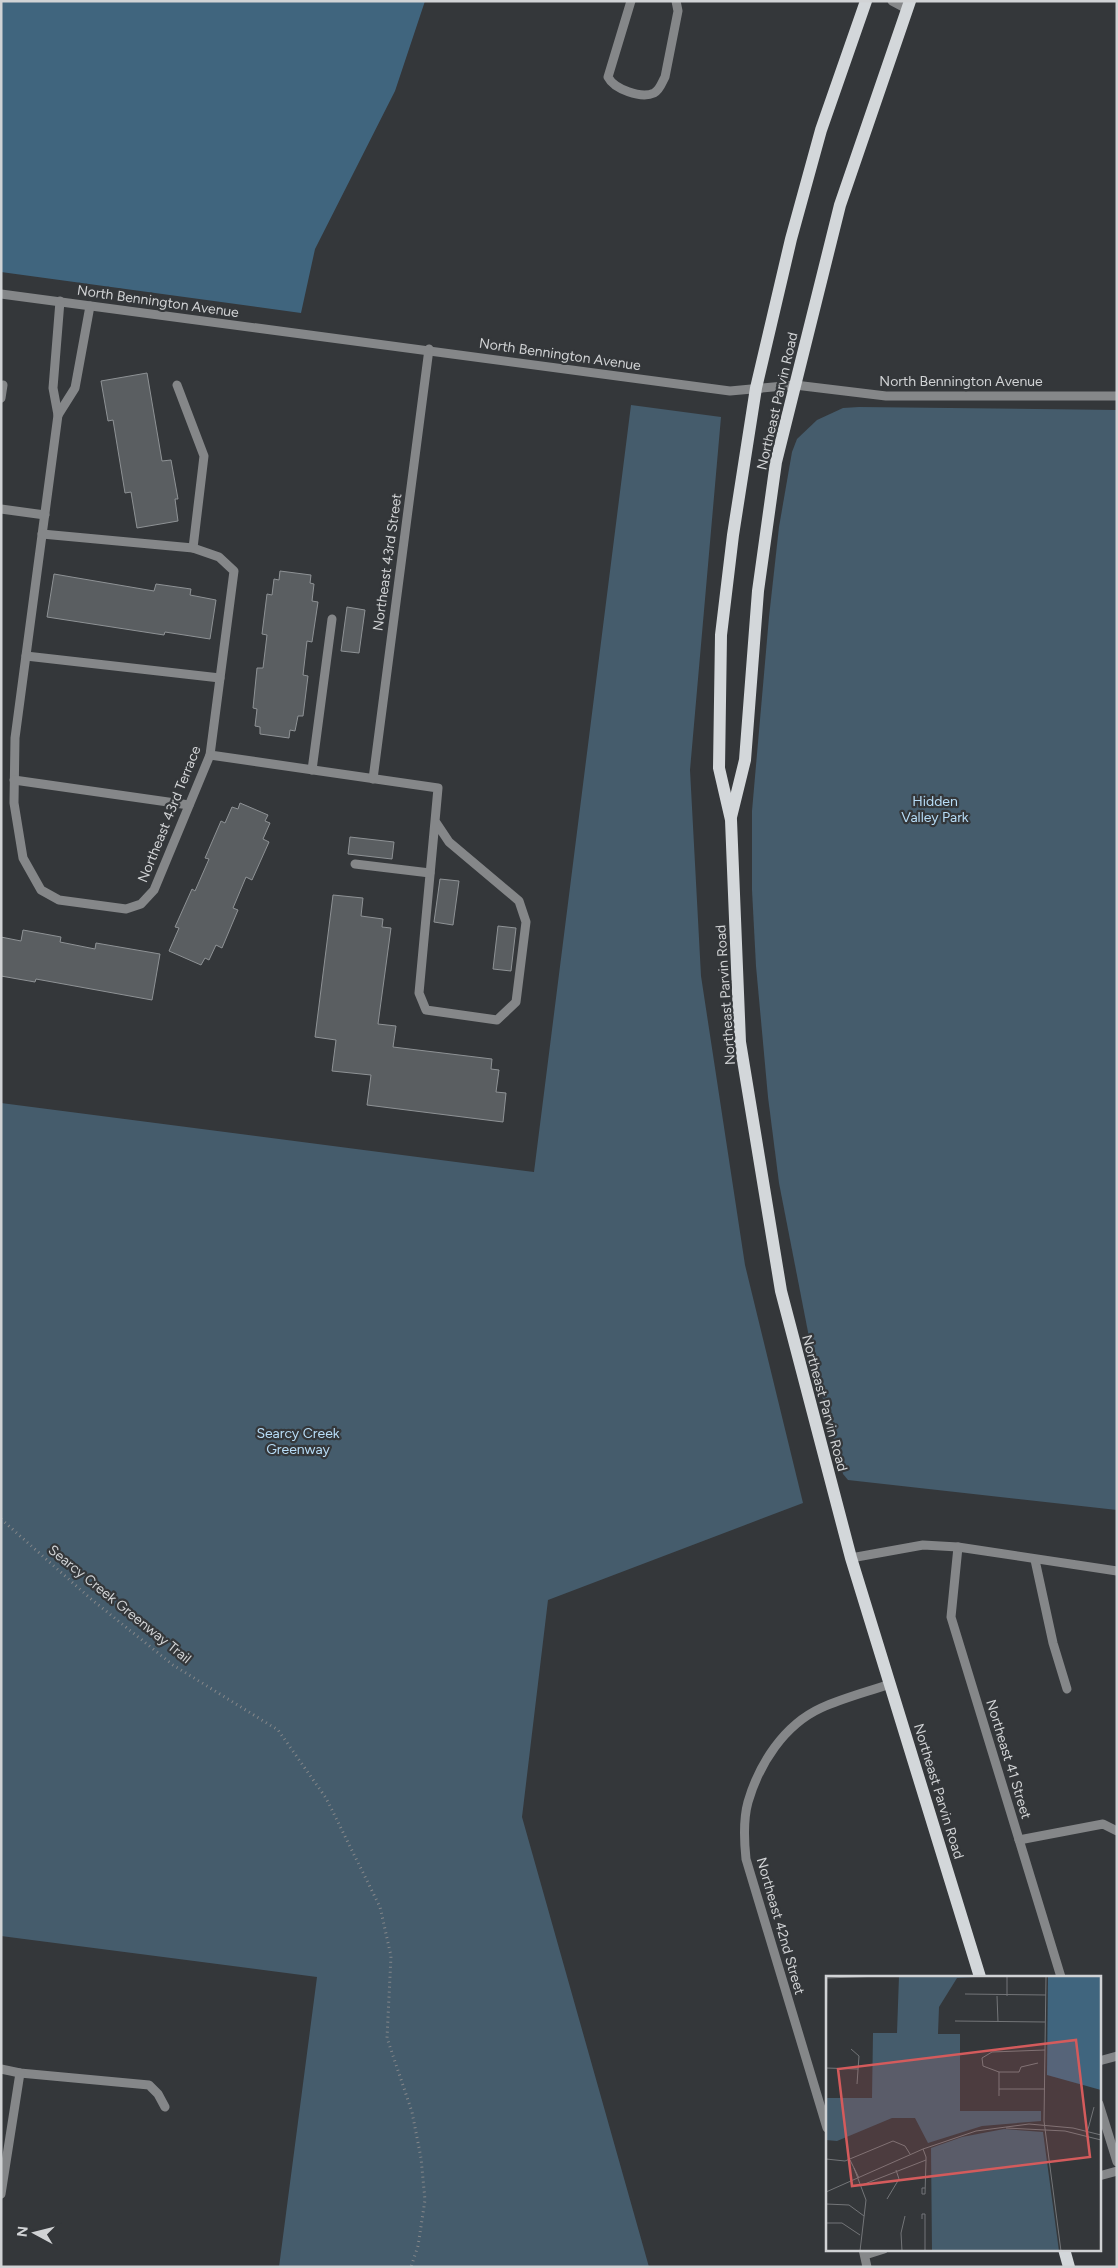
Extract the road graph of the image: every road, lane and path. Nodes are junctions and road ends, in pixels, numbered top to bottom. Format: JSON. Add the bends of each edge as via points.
{"nodes":[{"id":1,"x":631,"y":1,"type":"edge"},
{"id":2,"x":676,"y":1,"type":"edge"},
{"id":3,"x":866,"y":1,"type":"edge"},
{"id":4,"x":892,"y":1,"type":"edge"},
{"id":5,"x":908,"y":5,"type":"edge"},
{"id":6,"x":1,"y":294,"type":"edge"},
{"id":7,"x":60,"y":301,"type":"junction"},
{"id":8,"x":90,"y":306,"type":"junction"},
{"id":9,"x":429,"y":350,"type":"junction"},
{"id":10,"x":3,"y":385,"type":"dead end"},
{"id":11,"x":177,"y":385,"type":"dead end"},
{"id":12,"x":795,"y":385,"type":"junction"},
{"id":13,"x":756,"y":388,"type":"junction"},
{"id":14,"x":1117,"y":396,"type":"edge"},
{"id":15,"x":1,"y":398,"type":"edge"},
{"id":16,"x":58,"y":415,"type":"junction"},
{"id":17,"x":1,"y":509,"type":"edge"},
{"id":18,"x":45,"y":515,"type":"junction"},
{"id":19,"x":42,"y":534,"type":"junction"},
{"id":20,"x":193,"y":548,"type":"junction"},
{"id":21,"x":332,"y":619,"type":"dead end"},
{"id":22,"x":26,"y":656,"type":"junction"},
{"id":23,"x":220,"y":678,"type":"junction"},
{"id":24,"x":210,"y":755,"type":"junction"},
{"id":25,"x":312,"y":770,"type":"junction"},
{"id":26,"x":373,"y":779,"type":"junction"},
{"id":27,"x":14,"y":780,"type":"junction"},
{"id":28,"x":190,"y":805,"type":"junction"},
{"id":29,"x":731,"y":820,"type":"junction"},
{"id":30,"x":435,"y":821,"type":"junction"},
{"id":31,"x":355,"y":864,"type":"dead end"},
{"id":32,"x":430,"y":873,"type":"junction"},
{"id":33,"x":1,"y":1520,"type":"edge"},
{"id":34,"x":958,"y":1547,"type":"junction"},
{"id":35,"x":851,"y":1558,"type":"junction"},
{"id":36,"x":1035,"y":1560,"type":"junction"},
{"id":37,"x":1117,"y":1571,"type":"edge"},
{"id":38,"x":890,"y":1684,"type":"junction"},
{"id":39,"x":1067,"y":1689,"type":"dead end"},
{"id":40,"x":1117,"y":1831,"type":"edge"},
{"id":41,"x":1019,"y":1840,"type":"junction"},
{"id":42,"x":980,"y":1976,"type":"edge"},
{"id":43,"x":1060,"y":1976,"type":"edge"},
{"id":44,"x":1117,"y":2056,"type":"edge"},
{"id":45,"x":1100,"y":2061,"type":"edge"},
{"id":46,"x":1,"y":2069,"type":"edge"},
{"id":47,"x":20,"y":2073,"type":"junction"},
{"id":48,"x":165,"y":2107,"type":"dead end"},
{"id":49,"x":1100,"y":2107,"type":"edge"},
{"id":50,"x":826,"y":2125,"type":"edge"},
{"id":51,"x":1117,"y":2162,"type":"edge"},
{"id":52,"x":1117,"y":2171,"type":"edge"},
{"id":53,"x":1100,"y":2176,"type":"edge"},
{"id":54,"x":1,"y":2194,"type":"edge"},
{"id":55,"x":877,"y":2250,"type":"edge"},
{"id":56,"x":1064,"y":2250,"type":"edge"},
{"id":57,"x":864,"y":2252,"type":"edge"},
{"id":58,"x":412,"y":2267,"type":"edge"},
{"id":59,"x":867,"y":2267,"type":"edge"},
{"id":60,"x":1069,"y":2267,"type":"edge"}],
"edges":[{"from":1,"to":2,"type":"street","via":[[608,77],[611,84],[619,89],[643,94],[654,93],[665,77],[678,11]]},
{"from":3,"to":13,"type":"main road","name":"Northeast Parvin Road","via":[[821,130]]},
{"from":4,"to":5,"type":"street"},
{"from":5,"to":12,"type":"main road","name":"Northeast Parvin Road","via":[[840,205]]},
{"from":6,"to":7,"type":"street","name":"North Bennington Avenue"},
{"from":7,"to":8,"type":"street","name":"North Bennington Avenue"},
{"from":7,"to":16,"type":"street","name":"Northeast 43rd Terrace","via":[[54,388]]},
{"from":8,"to":9,"type":"street","name":"North Bennington Avenue"},
{"from":8,"to":16,"type":"street","name":"Northeast 43rd Terrace","via":[[75,388]]},
{"from":9,"to":13,"type":"street","name":"North Bennington Avenue","via":[[730,391]]},
{"from":9,"to":26,"type":"street","name":"Northeast 43rd Street"},
{"from":10,"to":15,"type":"street"},
{"from":11,"to":20,"type":"street","via":[[204,456]]},
{"from":12,"to":13,"type":"street","name":"North Bennington Avenue"},
{"from":12,"to":14,"type":"street","name":"North Bennington Avenue","via":[[886,396]]},
{"from":12,"to":29,"type":"main road","name":"Northeast Parvin Road","via":[[776,462],[758,591],[745,760]]},
{"from":13,"to":29,"type":"main road","name":"Northeast Parvin Road","via":[[721,635],[719,768]]},
{"from":16,"to":18,"type":"street","name":"Northeast 43rd Terrace"},
{"from":17,"to":18,"type":"street"},
{"from":18,"to":19,"type":"street","name":"Northeast 43rd Terrace"},
{"from":19,"to":20,"type":"street"},
{"from":19,"to":22,"type":"street","name":"Northeast 43rd Terrace"},
{"from":20,"to":23,"type":"street","name":"Northeast 43rd Terrace","via":[[219,557],[234,571]]},
{"from":21,"to":25,"type":"street"},
{"from":22,"to":23,"type":"street"},
{"from":22,"to":27,"type":"street","name":"Northeast 43rd Terrace","via":[[15,738]]},
{"from":23,"to":24,"type":"street","name":"Northeast 43rd Terrace"},
{"from":24,"to":25,"type":"street"},
{"from":24,"to":28,"type":"street","name":"Northeast 43rd Terrace"},
{"from":25,"to":26,"type":"street"},
{"from":26,"to":30,"type":"street","via":[[438,788]]},
{"from":27,"to":28,"type":"street"},
{"from":27,"to":28,"type":"street","name":"Northeast 43rd Terrace","via":[[14,803],[23,858],[41,890],[59,900],[126,909],[141,904],[154,890]]},
{"from":29,"to":35,"type":"main road","name":"Northeast Parvin Road","via":[[740,1042],[780,1291]]},
{"from":30,"to":32,"type":"street"},
{"from":30,"to":32,"type":"street","via":[[449,842],[519,900],[526,922],[516,1002],[497,1020],[426,1010],[419,993]]},
{"from":31,"to":32,"type":"street"},
{"from":33,"to":58,"type":"path","name":"Searcy Creek Greenway Trail","via":[[173,1665],[278,1730],[326,1798],[380,1907],[391,1956],[387,2038],[412,2112],[422,2158],[425,2200]]},
{"from":34,"to":35,"type":"street","via":[[923,1544]]},
{"from":34,"to":36,"type":"street"},
{"from":34,"to":41,"type":"street","name":"Northeast 41 Street","via":[[951,1616]]},
{"from":35,"to":38,"type":"main road","name":"Northeast Parvin Road"},
{"from":36,"to":37,"type":"street"},
{"from":36,"to":39,"type":"street","via":[[1053,1643]]},
{"from":38,"to":42,"type":"main road","name":"Northeast Parvin Road"},
{"from":38,"to":50,"type":"street","name":"Northeast 42nd Street","via":[[821,1708],[797,1722],[769,1754],[748,1803],[744,1834],[746,1859]]},
{"from":40,"to":41,"type":"street","via":[[1103,1824]]},
{"from":41,"to":43,"type":"street","name":"Northeast 41 Street"},
{"from":44,"to":45,"type":"street"},
{"from":46,"to":47,"type":"street"},
{"from":47,"to":48,"type":"street","via":[[149,2085]]},
{"from":47,"to":54,"type":"street"},
{"from":49,"to":51,"type":"street"},
{"from":52,"to":53,"type":"street"},
{"from":55,"to":57,"type":"street"},
{"from":56,"to":60,"type":"main road"},
{"from":57,"to":59,"type":"street"}]}
